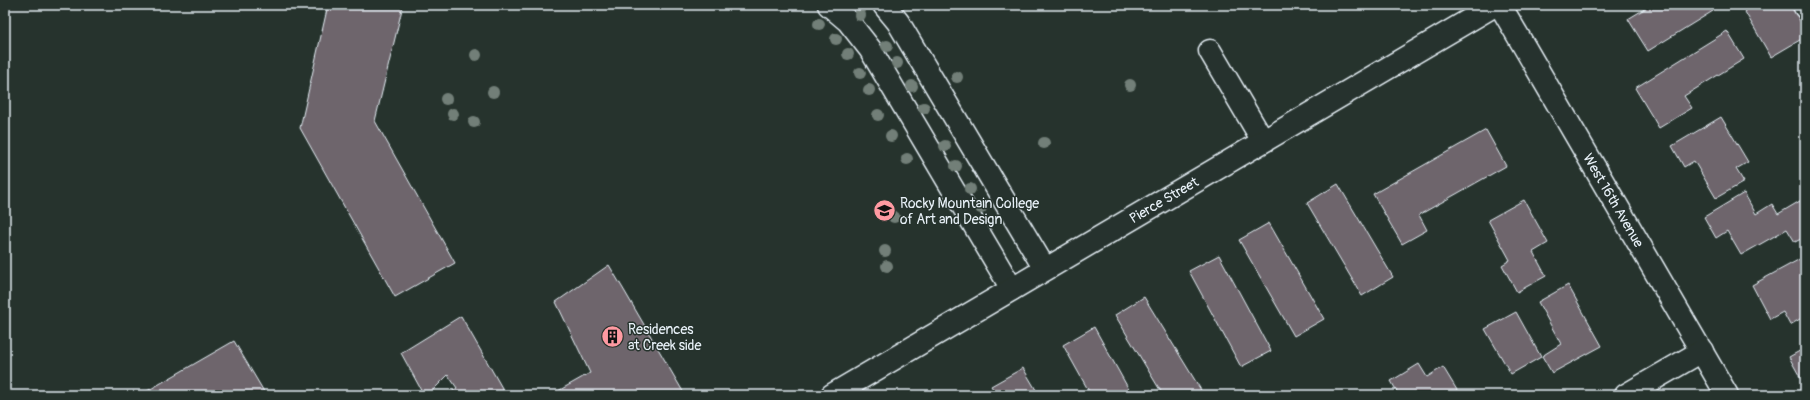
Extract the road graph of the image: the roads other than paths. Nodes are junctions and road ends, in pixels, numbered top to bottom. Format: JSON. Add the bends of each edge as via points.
{"nodes":[{"id":1,"x":829,"y":5,"type":"edge"},
{"id":2,"x":884,"y":5,"type":"edge"},
{"id":3,"x":1494,"y":5,"type":"edge"},
{"id":4,"x":1500,"y":5,"type":"edge"},
{"id":5,"x":1210,"y":51,"type":"dead end"},
{"id":6,"x":1263,"y":141,"type":"junction"},
{"id":7,"x":1045,"y":269,"type":"junction"},
{"id":8,"x":1012,"y":289,"type":"junction"},
{"id":9,"x":1702,"y":351,"type":"junction"},
{"id":10,"x":832,"y":395,"type":"edge"},
{"id":11,"x":1626,"y":395,"type":"edge"},
{"id":12,"x":1728,"y":395,"type":"edge"}],
"edges":[{"from":1,"to":8,"type":"street","via":[[848,21],[870,49]]},
{"from":2,"to":7,"type":"street","via":[[898,22]]},
{"from":3,"to":6,"type":"street","name":"Pierce Street"},
{"from":4,"to":9,"type":"street","name":"West 16th Avenue"},
{"from":5,"to":6,"type":"street"},
{"from":6,"to":7,"type":"street","name":"Pierce Street"},
{"from":7,"to":8,"type":"street","name":"Pierce Street"},
{"from":8,"to":10,"type":"street","name":"Pierce Street"},
{"from":9,"to":11,"type":"street"},
{"from":9,"to":12,"type":"street","name":"West 16th Avenue"}]}
